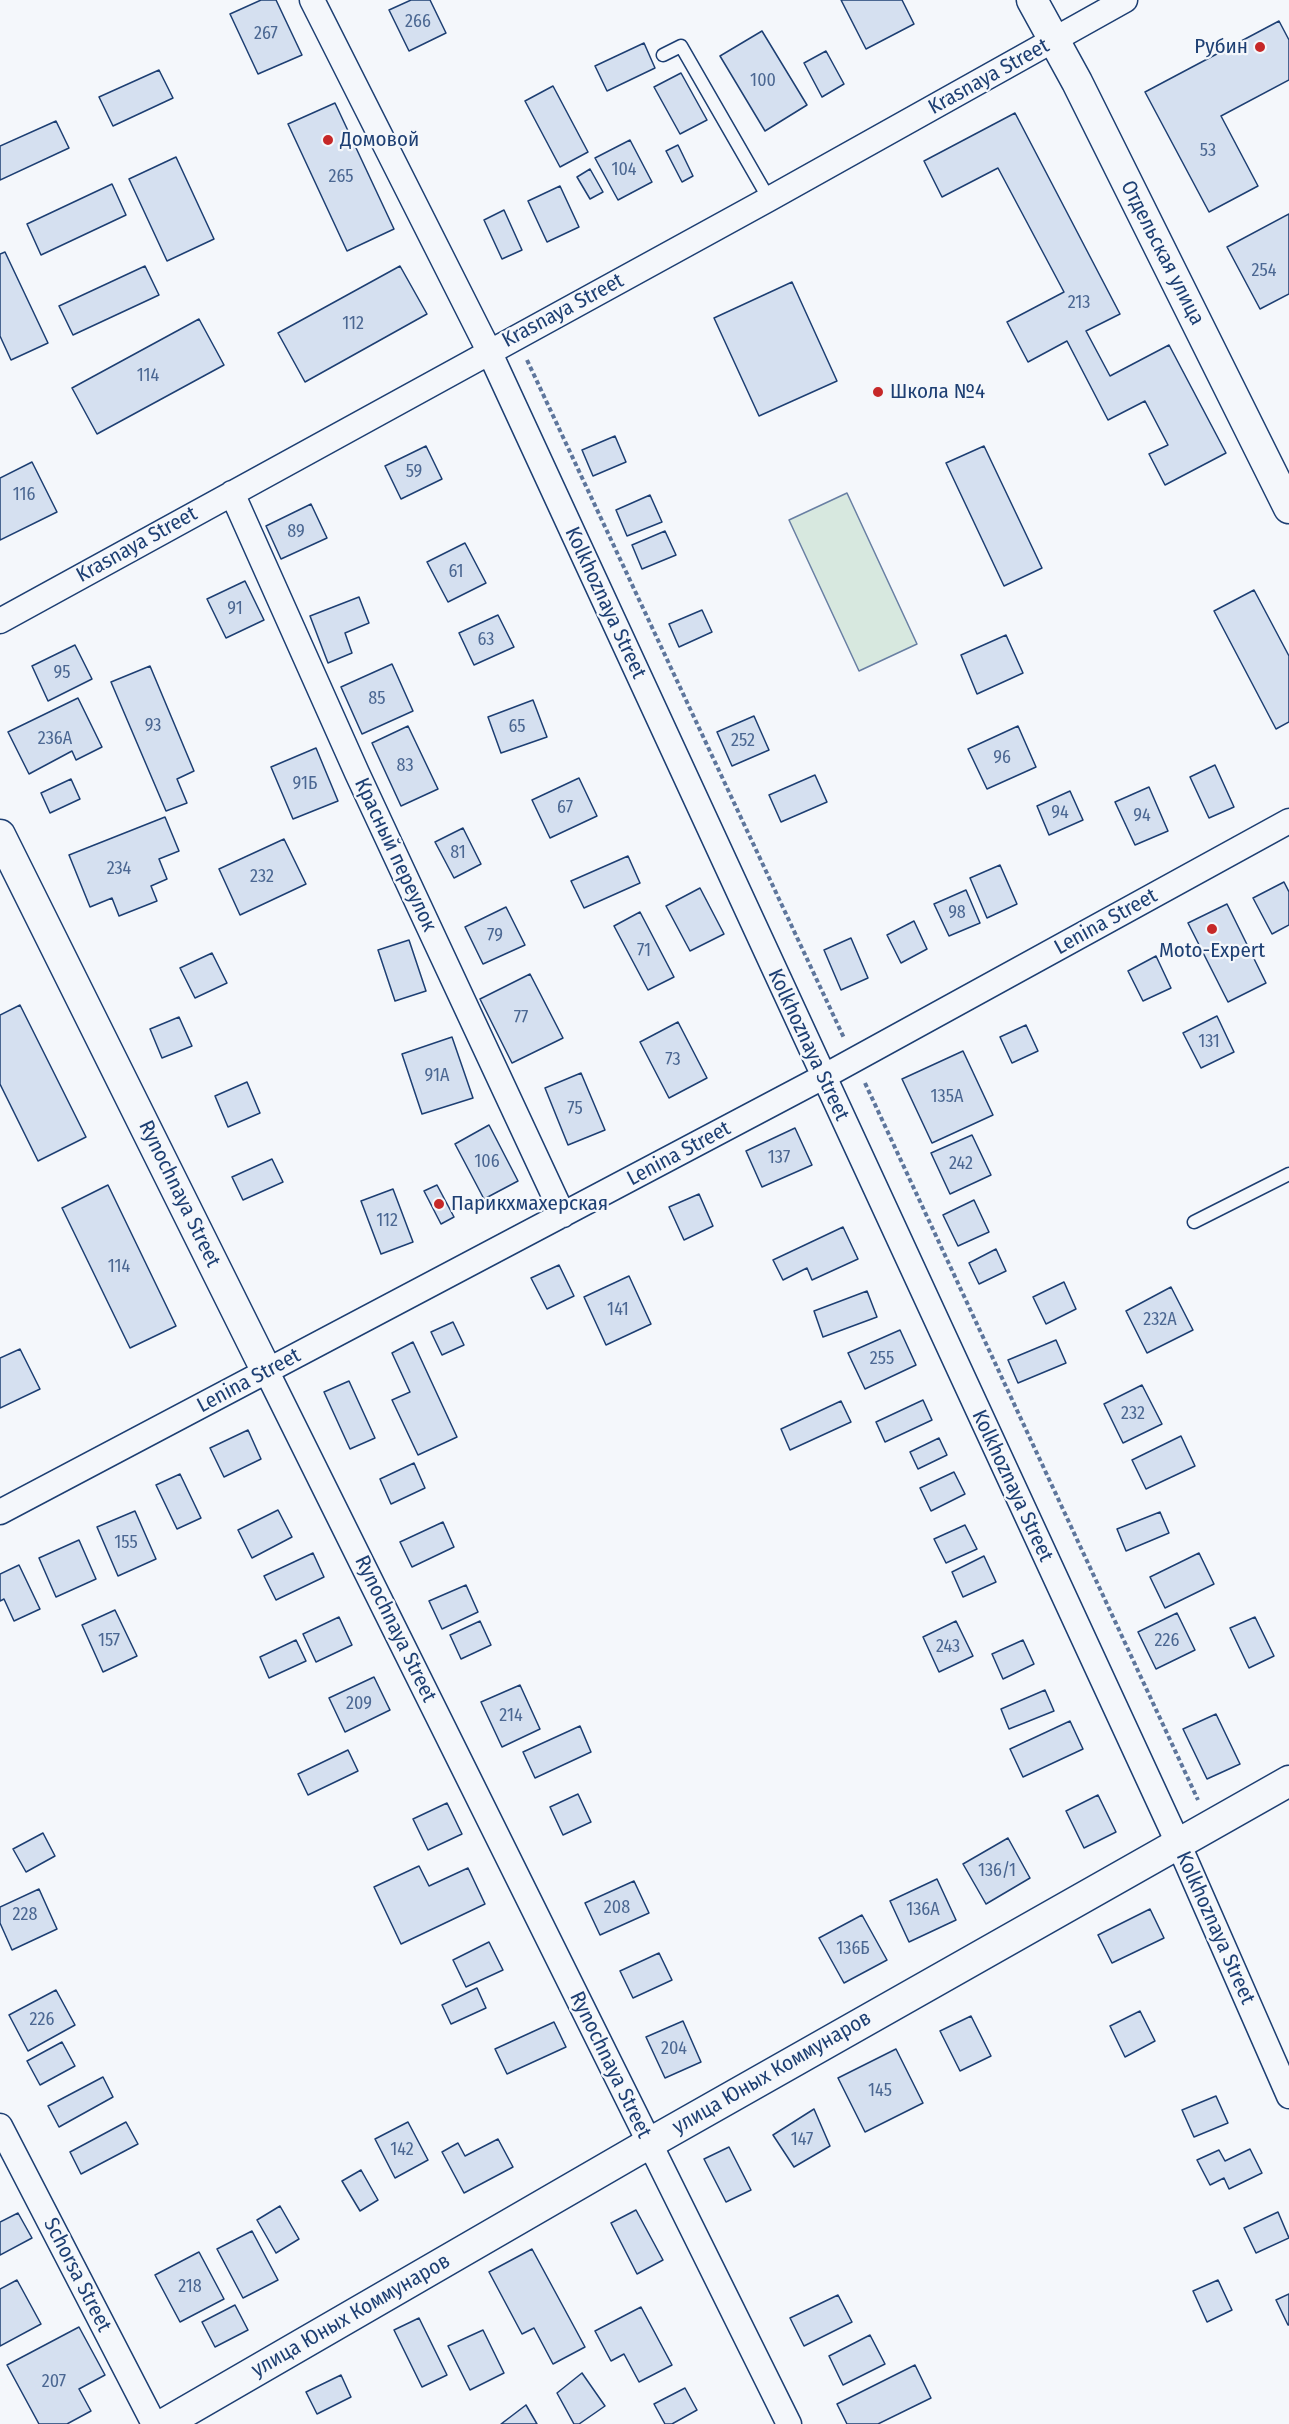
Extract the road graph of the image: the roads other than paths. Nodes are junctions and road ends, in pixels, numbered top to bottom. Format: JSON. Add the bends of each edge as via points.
{"nodes":[{"id":1,"x":312,"y":0,"type":"edge"},
{"id":2,"x":1032,"y":0,"type":"edge"},
{"id":3,"x":1125,"y":0,"type":"edge"},
{"id":4,"x":1054,"y":40,"type":"junction"},
{"id":5,"x":663,"y":55,"type":"dead end"},
{"id":6,"x":769,"y":199,"type":"junction"},
{"id":7,"x":489,"y":351,"type":"junction"},
{"id":8,"x":232,"y":493,"type":"junction"},
{"id":9,"x":1289,"y":508,"type":"edge"},
{"id":10,"x":0,"y":621,"type":"edge"},
{"id":11,"x":1289,"y":821,"type":"edge"},
{"id":12,"x":0,"y":835,"type":"edge"},
{"id":13,"x":823,"y":1077,"type":"junction"},
{"id":14,"x":1289,"y":1174,"type":"edge"},
{"id":15,"x":563,"y":1215,"type":"junction"},
{"id":16,"x":1194,"y":1222,"type":"dead end"},
{"id":17,"x":267,"y":1372,"type":"junction"},
{"id":18,"x":0,"y":1512,"type":"edge"},
{"id":19,"x":1289,"y":1781,"type":"edge"},
{"id":20,"x":1178,"y":1843,"type":"junction"},
{"id":21,"x":1289,"y":2096,"type":"edge"},
{"id":22,"x":0,"y":2126,"type":"edge"},
{"id":23,"x":648,"y":2144,"type":"junction"},
{"id":24,"x":154,"y":2424,"type":"edge"},
{"id":25,"x":164,"y":2424,"type":"edge"},
{"id":26,"x":789,"y":2424,"type":"edge"}],
"edges":[{"from":1,"to":7,"type":"street","name":"Kolkhoznaya Street"},
{"from":2,"to":4,"type":"street","name":"Отдельская улица"},
{"from":3,"to":4,"type":"street","name":"Krasnaya Street"},
{"from":4,"to":6,"type":"street","name":"Krasnaya Street"},
{"from":4,"to":9,"type":"street","name":"Отдельская улица"},
{"from":5,"to":6,"type":"lane","via":[[681,46]]},
{"from":6,"to":7,"type":"street","name":"Krasnaya Street"},
{"from":7,"to":8,"type":"street","name":"Krasnaya Street"},
{"from":7,"to":13,"type":"street","name":"Kolkhoznaya Street"},
{"from":8,"to":10,"type":"street","name":"Krasnaya Street"},
{"from":8,"to":15,"type":"street","name":"Красный переулок","via":[[357,773]]},
{"from":11,"to":13,"type":"street","name":"Lenina Street"},
{"from":12,"to":17,"type":"street","name":"Rynochnaya Street"},
{"from":13,"to":15,"type":"street","name":"Lenina Street"},
{"from":13,"to":20,"type":"street","name":"Kolkhoznaya Street"},
{"from":14,"to":16,"type":"lane"},
{"from":15,"to":17,"type":"street","name":"Lenina Street"},
{"from":17,"to":18,"type":"street","name":"Lenina Street"},
{"from":17,"to":23,"type":"street","name":"Rynochnaya Street"},
{"from":19,"to":20,"type":"street","name":"улица Юных Коммунаров"},
{"from":20,"to":21,"type":"street","name":"Kolkhoznaya Street"},
{"from":20,"to":23,"type":"street","name":"улица Юных Коммунаров"},
{"from":22,"to":24,"type":"street","name":"Schorsa Street"},
{"from":23,"to":25,"type":"street","name":"улица Юных Коммунаров"},
{"from":23,"to":26,"type":"street","name":"Rynochnaya Street"}]}
